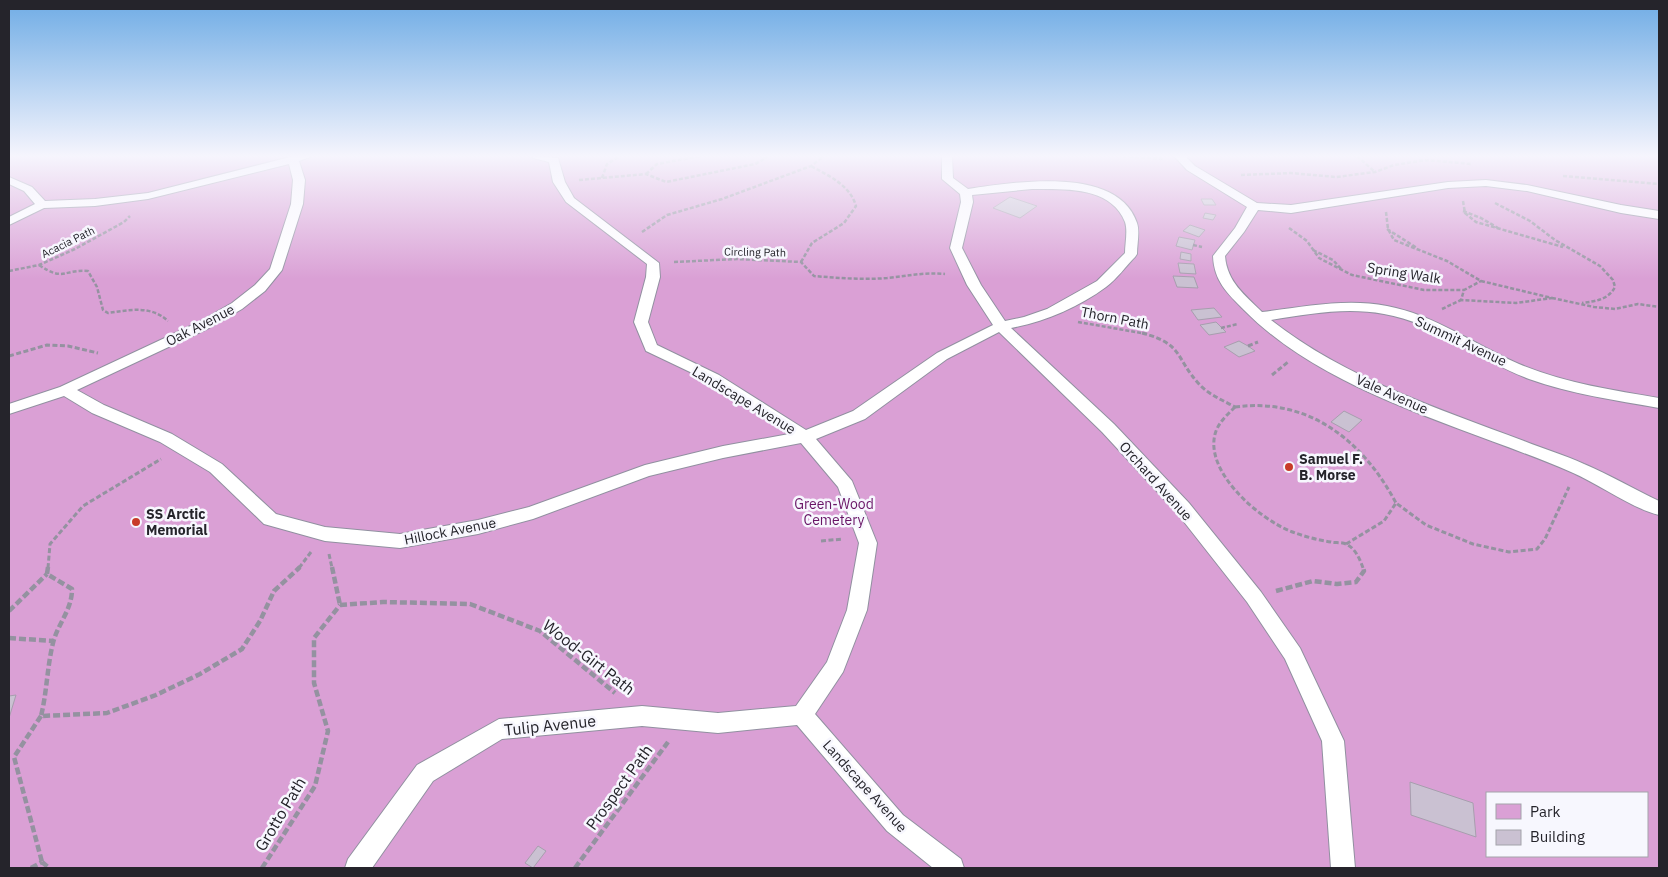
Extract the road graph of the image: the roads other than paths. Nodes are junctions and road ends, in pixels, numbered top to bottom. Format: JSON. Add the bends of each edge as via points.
{"nodes":[{"id":1,"x":35,"y":197,"type":"edge"},
{"id":2,"x":141,"y":197,"type":"edge"},
{"id":3,"x":297,"y":197,"type":"edge"},
{"id":4,"x":568,"y":197,"type":"edge"},
{"id":5,"x":966,"y":197,"type":"edge"},
{"id":6,"x":1109,"y":197,"type":"edge"},
{"id":7,"x":1239,"y":197,"type":"edge"},
{"id":8,"x":1375,"y":197,"type":"edge"},
{"id":9,"x":1567,"y":197,"type":"edge"},
{"id":10,"x":42,"y":205,"type":"junction"},
{"id":11,"x":1254,"y":206,"type":"junction"},
{"id":12,"x":1659,"y":215,"type":"edge"},
{"id":13,"x":9,"y":221,"type":"edge"},
{"id":14,"x":1259,"y":317,"type":"junction"},
{"id":15,"x":1001,"y":326,"type":"junction"},
{"id":16,"x":64,"y":390,"type":"junction"},
{"id":17,"x":1659,"y":403,"type":"edge"},
{"id":18,"x":9,"y":409,"type":"edge"},
{"id":19,"x":805,"y":437,"type":"junction"},
{"id":20,"x":1659,"y":509,"type":"edge"},
{"id":21,"x":802,"y":715,"type":"junction"},
{"id":22,"x":358,"y":868,"type":"edge"},
{"id":23,"x":952,"y":868,"type":"edge"},
{"id":24,"x":1342,"y":868,"type":"edge"}],
"edges":[{"from":1,"to":10,"type":"lane"},
{"from":2,"to":10,"type":"lane"},
{"from":3,"to":16,"type":"lane","name":"Oak Avenue","via":[[276,270],[260,288],[204,325]]},
{"from":4,"to":19,"type":"lane","name":"Landscape Avenue","via":[[653,263],[653,277],[641,322],[651,348],[714,378]]},
{"from":5,"to":15,"type":"lane","via":[[956,248]]},
{"from":6,"to":15,"type":"lane","via":[[1123,208],[1131,224],[1131,254],[1102,284],[1052,312]]},
{"from":7,"to":11,"type":"lane"},
{"from":8,"to":11,"type":"lane","via":[[1291,209]]},
{"from":9,"to":12,"type":"lane"},
{"from":10,"to":13,"type":"lane"},
{"from":11,"to":14,"type":"lane","name":"Vale Avenue","via":[[1219,256],[1220,270],[1230,288]]},
{"from":14,"to":17,"type":"lane","name":"Summit Avenue","via":[[1365,307],[1404,315],[1533,375]]},
{"from":14,"to":20,"type":"lane","name":"Vale Avenue","via":[[1326,364],[1380,390],[1578,468]]},
{"from":15,"to":19,"type":"lane","via":[[942,356],[859,415]]},
{"from":15,"to":24,"type":"lane","name":"Orchard Avenue","via":[[1108,428],[1176,501],[1254,598],[1293,654],[1333,741]]},
{"from":16,"to":18,"type":"lane","name":"Oak Avenue"},
{"from":16,"to":19,"type":"lane","name":"Hillock Avenue","via":[[98,409],[166,438],[216,468],[270,519],[325,534],[400,541],[533,513],[645,471]]},
{"from":19,"to":21,"type":"lane","name":"Landscape Avenue","via":[[846,485],[868,544],[857,610],[836,666]]},
{"from":21,"to":22,"type":"lane","name":"Tulip Avenue","via":[[718,723],[642,716],[499,729],[425,773]]},
{"from":21,"to":23,"type":"lane","name":"Landscape Avenue","via":[[895,823]]}]}
